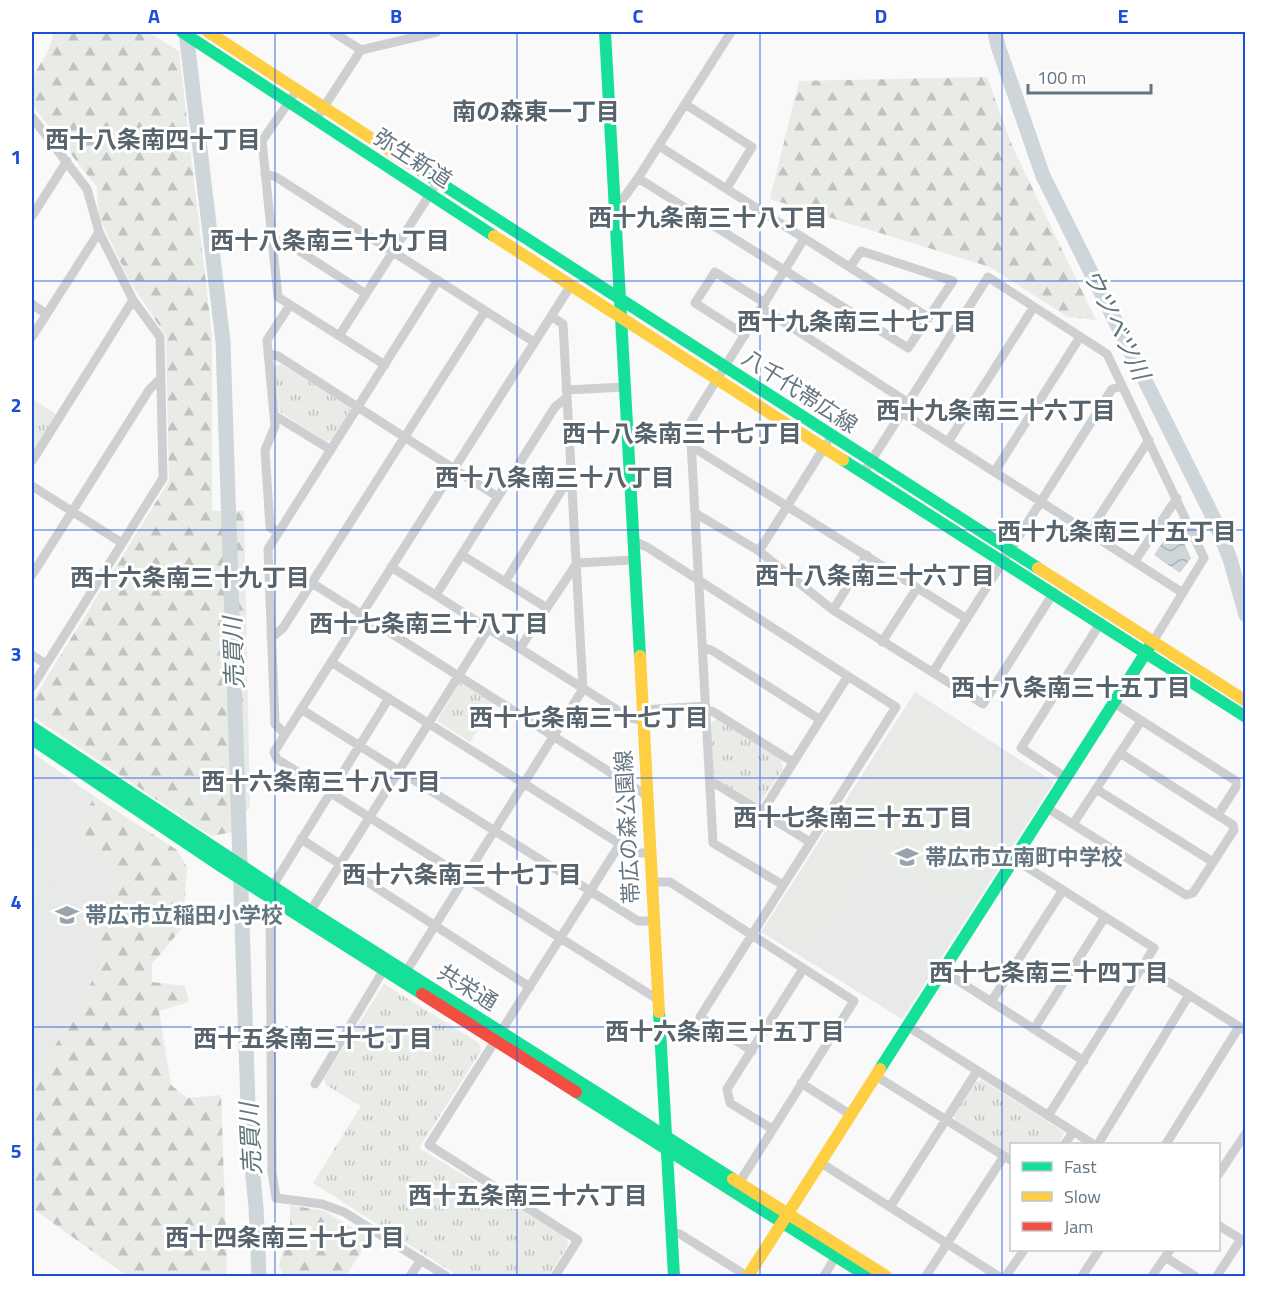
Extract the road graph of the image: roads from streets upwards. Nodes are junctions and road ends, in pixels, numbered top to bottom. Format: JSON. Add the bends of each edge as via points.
{"nodes":[{"id":1,"x":182,"y":32,"type":"edge"},
{"id":2,"x":210,"y":32,"type":"edge"},
{"id":3,"x":333,"y":32,"type":"edge"},
{"id":4,"x":437,"y":32,"type":"edge"},
{"id":5,"x":605,"y":32,"type":"edge"},
{"id":6,"x":731,"y":32,"type":"edge"},
{"id":7,"x":423,"y":33,"type":"edge"},
{"id":8,"x":361,"y":50,"type":"junction"},
{"id":9,"x":297,"y":90,"type":"junction"},
{"id":10,"x":289,"y":101,"type":"junction"},
{"id":11,"x":685,"y":104,"type":"junction"},
{"id":12,"x":323,"y":107,"type":"junction"},
{"id":13,"x":32,"y":117,"type":"edge"},
{"id":14,"x":316,"y":119,"type":"junction"},
{"id":15,"x":658,"y":146,"type":"junction"},
{"id":16,"x":67,"y":161,"type":"junction"},
{"id":17,"x":265,"y":174,"type":"junction"},
{"id":18,"x":638,"y":178,"type":"junction"},
{"id":19,"x":437,"y":183,"type":"junction"},
{"id":20,"x":727,"y":188,"type":"junction"},
{"id":21,"x":430,"y":194,"type":"junction"},
{"id":22,"x":614,"y":211,"type":"junction"},
{"id":23,"x":32,"y":216,"type":"edge"},
{"id":24,"x":99,"y":232,"type":"junction"},
{"id":25,"x":804,"y":239,"type":"junction"},
{"id":26,"x":272,"y":241,"type":"junction"},
{"id":27,"x":393,"y":251,"type":"junction"},
{"id":28,"x":850,"y":267,"type":"junction"},
{"id":29,"x":785,"y":269,"type":"junction"},
{"id":30,"x":438,"y":280,"type":"junction"},
{"id":31,"x":571,"y":285,"type":"junction"},
{"id":32,"x":366,"y":294,"type":"junction"},
{"id":33,"x":134,"y":300,"type":"junction"},
{"id":34,"x":621,"y":302,"type":"junction"},
{"id":35,"x":32,"y":304,"type":"edge"},
{"id":36,"x":290,"y":304,"type":"junction"},
{"id":37,"x":763,"y":305,"type":"junction"},
{"id":38,"x":1033,"y":308,"type":"junction"},
{"id":39,"x":485,"y":311,"type":"junction"},
{"id":40,"x":46,"y":314,"type":"junction"},
{"id":41,"x":551,"y":316,"type":"junction"},
{"id":42,"x":928,"y":317,"type":"junction"},
{"id":43,"x":622,"y":319,"type":"junction"},
{"id":44,"x":745,"y":335,"type":"junction"},
{"id":45,"x":339,"y":336,"type":"junction"},
{"id":46,"x":32,"y":337,"type":"edge"},
{"id":47,"x":1080,"y":337,"type":"junction"},
{"id":48,"x":534,"y":342,"type":"junction"},
{"id":49,"x":268,"y":354,"type":"junction"},
{"id":50,"x":385,"y":365,"type":"junction"},
{"id":51,"x":725,"y":367,"type":"junction"},
{"id":52,"x":160,"y":379,"type":"junction"},
{"id":53,"x":718,"y":379,"type":"junction"},
{"id":54,"x":1122,"y":386,"type":"junction"},
{"id":55,"x":626,"y":387,"type":"junction"},
{"id":56,"x":566,"y":394,"type":"junction"},
{"id":57,"x":907,"y":402,"type":"junction"},
{"id":58,"x":358,"y":408,"type":"junction"},
{"id":59,"x":900,"y":412,"type":"junction"},
{"id":60,"x":274,"y":415,"type":"junction"},
{"id":61,"x":405,"y":437,"type":"junction"},
{"id":62,"x":1149,"y":440,"type":"junction"},
{"id":63,"x":828,"y":441,"type":"junction"},
{"id":64,"x":948,"y":442,"type":"junction"},
{"id":65,"x":691,"y":446,"type":"junction"},
{"id":66,"x":331,"y":450,"type":"junction"},
{"id":67,"x":871,"y":460,"type":"junction"},
{"id":68,"x":32,"y":461,"type":"edge"},
{"id":69,"x":454,"y":468,"type":"junction"},
{"id":70,"x":995,"y":471,"type":"junction"},
{"id":71,"x":864,"y":472,"type":"junction"},
{"id":72,"x":572,"y":485,"type":"junction"},
{"id":73,"x":32,"y":486,"type":"edge"},
{"id":74,"x":498,"y":497,"type":"junction"},
{"id":75,"x":1177,"y":498,"type":"junction"},
{"id":76,"x":1042,"y":501,"type":"junction"},
{"id":77,"x":788,"y":505,"type":"junction"},
{"id":78,"x":73,"y":512,"type":"junction"},
{"id":79,"x":695,"y":513,"type":"junction"},
{"id":80,"x":277,"y":532,"type":"junction"},
{"id":81,"x":1089,"y":532,"type":"junction"},
{"id":82,"x":633,"y":541,"type":"junction"},
{"id":83,"x":122,"y":543,"type":"junction"},
{"id":84,"x":1011,"y":550,"type":"junction"},
{"id":85,"x":759,"y":551,"type":"junction"},
{"id":86,"x":462,"y":555,"type":"junction"},
{"id":87,"x":867,"y":555,"type":"junction"},
{"id":88,"x":633,"y":560,"type":"junction"},
{"id":89,"x":1004,"y":561,"type":"junction"},
{"id":90,"x":1135,"y":561,"type":"junction"},
{"id":91,"x":577,"y":563,"type":"junction"},
{"id":92,"x":391,"y":567,"type":"junction"},
{"id":93,"x":32,"y":575,"type":"edge"},
{"id":94,"x":698,"y":580,"type":"junction"},
{"id":95,"x":505,"y":582,"type":"junction"},
{"id":96,"x":312,"y":583,"type":"junction"},
{"id":97,"x":917,"y":588,"type":"junction"},
{"id":98,"x":1054,"y":592,"type":"junction"},
{"id":99,"x":1183,"y":593,"type":"junction"},
{"id":100,"x":436,"y":595,"type":"junction"},
{"id":101,"x":547,"y":608,"type":"junction"},
{"id":102,"x":833,"y":610,"type":"junction"},
{"id":103,"x":361,"y":614,"type":"junction"},
{"id":104,"x":967,"y":619,"type":"junction"},
{"id":105,"x":1101,"y":622,"type":"junction"},
{"id":106,"x":488,"y":629,"type":"junction"},
{"id":107,"x":271,"y":638,"type":"junction"},
{"id":108,"x":1154,"y":640,"type":"junction"},
{"id":109,"x":882,"y":642,"type":"junction"},
{"id":110,"x":702,"y":647,"type":"junction"},
{"id":111,"x":520,"y":648,"type":"junction"},
{"id":112,"x":1146,"y":652,"type":"junction"},
{"id":113,"x":32,"y":655,"type":"edge"},
{"id":114,"x":331,"y":662,"type":"junction"},
{"id":115,"x":46,"y":664,"type":"junction"},
{"id":116,"x":933,"y":672,"type":"junction"},
{"id":117,"x":459,"y":674,"type":"junction"},
{"id":118,"x":848,"y":676,"type":"junction"},
{"id":119,"x":32,"y":687,"type":"edge"},
{"id":120,"x":583,"y":689,"type":"junction"},
{"id":121,"x":389,"y":698,"type":"junction"},
{"id":122,"x":1245,"y":700,"type":"edge"},
{"id":123,"x":1114,"y":703,"type":"junction"},
{"id":124,"x":301,"y":709,"type":"junction"},
{"id":125,"x":706,"y":709,"type":"junction"},
{"id":126,"x":642,"y":715,"type":"junction"},
{"id":127,"x":1245,"y":717,"type":"edge"},
{"id":128,"x":819,"y":719,"type":"junction"},
{"id":129,"x":1141,"y":721,"type":"junction"},
{"id":130,"x":429,"y":723,"type":"junction"},
{"id":131,"x":32,"y":727,"type":"edge"},
{"id":132,"x":285,"y":734,"type":"junction"},
{"id":133,"x":554,"y":736,"type":"junction"},
{"id":134,"x":32,"y":739,"type":"edge"},
{"id":135,"x":360,"y":744,"type":"junction"},
{"id":136,"x":1120,"y":753,"type":"junction"},
{"id":137,"x":793,"y":762,"type":"junction"},
{"id":138,"x":399,"y":770,"type":"junction"},
{"id":139,"x":1065,"y":777,"type":"junction"},
{"id":140,"x":525,"y":783,"type":"junction"},
{"id":141,"x":710,"y":783,"type":"junction"},
{"id":142,"x":1096,"y":789,"type":"junction"},
{"id":143,"x":330,"y":792,"type":"junction"},
{"id":144,"x":646,"y":795,"type":"junction"},
{"id":145,"x":1047,"y":808,"type":"junction"},
{"id":146,"x":762,"y":812,"type":"junction"},
{"id":147,"x":1218,"y":815,"type":"junction"},
{"id":148,"x":370,"y":818,"type":"junction"},
{"id":149,"x":1073,"y":824,"type":"junction"},
{"id":150,"x":494,"y":831,"type":"junction"},
{"id":151,"x":301,"y":838,"type":"junction"},
{"id":152,"x":810,"y":842,"type":"junction"},
{"id":153,"x":620,"y":844,"type":"junction"},
{"id":154,"x":650,"y":853,"type":"junction"},
{"id":155,"x":1014,"y":859,"type":"junction"},
{"id":156,"x":222,"y":861,"type":"junction"},
{"id":157,"x":1213,"y":862,"type":"junction"},
{"id":158,"x":340,"y":863,"type":"junction"},
{"id":159,"x":465,"y":878,"type":"junction"},
{"id":160,"x":651,"y":882,"type":"junction"},
{"id":161,"x":783,"y":885,"type":"junction"},
{"id":162,"x":267,"y":889,"type":"junction"},
{"id":163,"x":1063,"y":890,"type":"junction"},
{"id":164,"x":590,"y":892,"type":"junction"},
{"id":165,"x":308,"y":916,"type":"junction"},
{"id":166,"x":1106,"y":917,"type":"junction"},
{"id":167,"x":654,"y":921,"type":"junction"},
{"id":168,"x":435,"y":924,"type":"junction"},
{"id":169,"x":752,"y":935,"type":"junction"},
{"id":170,"x":561,"y":938,"type":"junction"},
{"id":171,"x":386,"y":966,"type":"junction"},
{"id":172,"x":1143,"y":966,"type":"junction"},
{"id":173,"x":803,"y":969,"type":"junction"},
{"id":174,"x":943,"y":971,"type":"junction"},
{"id":175,"x":403,"y":976,"type":"junction"},
{"id":176,"x":530,"y":987,"type":"junction"},
{"id":177,"x":1189,"y":995,"type":"junction"},
{"id":178,"x":657,"y":999,"type":"junction"},
{"id":179,"x":991,"y":1002,"type":"junction"},
{"id":180,"x":907,"y":1026,"type":"junction"},
{"id":181,"x":1034,"y":1029,"type":"junction"},
{"id":182,"x":1242,"y":1029,"type":"edge"},
{"id":183,"x":498,"y":1037,"type":"junction"},
{"id":184,"x":752,"y":1051,"type":"junction"},
{"id":185,"x":1083,"y":1061,"type":"junction"},
{"id":186,"x":977,"y":1071,"type":"junction"},
{"id":187,"x":876,"y":1076,"type":"junction"},
{"id":188,"x":801,"y":1083,"type":"junction"},
{"id":189,"x":315,"y":1084,"type":"dead end"},
{"id":190,"x":851,"y":1115,"type":"junction"},
{"id":191,"x":1048,"y":1116,"type":"junction"},
{"id":192,"x":946,"y":1120,"type":"junction"},
{"id":193,"x":772,"y":1129,"type":"junction"},
{"id":194,"x":1073,"y":1132,"type":"junction"},
{"id":195,"x":1245,"y":1133,"type":"edge"},
{"id":196,"x":666,"y":1143,"type":"junction"},
{"id":197,"x":1066,"y":1143,"type":"edge"},
{"id":198,"x":1091,"y":1143,"type":"edge"},
{"id":199,"x":1099,"y":1143,"type":"edge"},
{"id":200,"x":1167,"y":1143,"type":"edge"},
{"id":201,"x":1008,"y":1159,"type":"edge"},
{"id":202,"x":821,"y":1163,"type":"junction"},
{"id":203,"x":1220,"y":1172,"type":"edge"},
{"id":204,"x":739,"y":1183,"type":"junction"},
{"id":205,"x":890,"y":1207,"type":"junction"},
{"id":206,"x":785,"y":1218,"type":"junction"},
{"id":207,"x":1220,"y":1226,"type":"edge"},
{"id":208,"x":672,"y":1233,"type":"junction"},
{"id":209,"x":1243,"y":1241,"type":"edge"},
{"id":210,"x":947,"y":1244,"type":"junction"},
{"id":211,"x":1023,"y":1251,"type":"edge"},
{"id":212,"x":1099,"y":1251,"type":"edge"},
{"id":213,"x":1168,"y":1253,"type":"edge"},
{"id":214,"x":836,"y":1256,"type":"junction"},
{"id":215,"x":421,"y":1260,"type":"junction"},
{"id":216,"x":411,"y":1276,"type":"edge"},
{"id":217,"x":446,"y":1276,"type":"edge"},
{"id":218,"x":555,"y":1276,"type":"edge"},
{"id":219,"x":674,"y":1276,"type":"edge"},
{"id":220,"x":748,"y":1276,"type":"edge"},
{"id":221,"x":824,"y":1276,"type":"edge"},
{"id":222,"x":867,"y":1276,"type":"edge"},
{"id":223,"x":886,"y":1276,"type":"edge"},
{"id":224,"x":926,"y":1276,"type":"edge"},
{"id":225,"x":998,"y":1276,"type":"edge"},
{"id":226,"x":1006,"y":1276,"type":"edge"},
{"id":227,"x":1082,"y":1276,"type":"edge"},
{"id":228,"x":1152,"y":1276,"type":"edge"},
{"id":229,"x":1195,"y":1276,"type":"edge"},
{"id":230,"x":1217,"y":1276,"type":"edge"}],
"edges":[{"from":1,"to":10,"type":"street","name":"弥生新道"},
{"from":2,"to":9,"type":"street","name":"弥生新道"},
{"from":3,"to":8,"type":"street"},
{"from":4,"to":7,"type":"street"},
{"from":5,"to":22,"type":"street"},
{"from":6,"to":11,"type":"street"},
{"from":7,"to":8,"type":"street"},
{"from":8,"to":12,"type":"street"},
{"from":9,"to":10,"type":"street"},
{"from":9,"to":12,"type":"street","name":"弥生新道"},
{"from":10,"to":14,"type":"street","name":"弥生新道"},
{"from":10,"to":17,"type":"street","via":[[262,141]]},
{"from":11,"to":15,"type":"street"},
{"from":11,"to":20,"type":"street","via":[[752,147]]},
{"from":12,"to":14,"type":"street"},
{"from":12,"to":19,"type":"street","name":"弥生新道"},
{"from":13,"to":16,"type":"street"},
{"from":14,"to":21,"type":"street","name":"弥生新道"},
{"from":15,"to":18,"type":"street"},
{"from":15,"to":20,"type":"street"},
{"from":16,"to":23,"type":"street"},
{"from":16,"to":24,"type":"street","via":[[87,189]]},
{"from":17,"to":26,"type":"street"},
{"from":17,"to":27,"type":"street","via":[[276,177]]},
{"from":18,"to":22,"type":"street"},
{"from":18,"to":29,"type":"street"},
{"from":19,"to":21,"type":"street"},
{"from":19,"to":34,"type":"street","name":"弥生新道"},
{"from":20,"to":25,"type":"street"},
{"from":21,"to":27,"type":"street"},
{"from":21,"to":31,"type":"street","name":"弥生新道"},
{"from":22,"to":34,"type":"street"},
{"from":24,"to":33,"type":"street"},
{"from":24,"to":40,"type":"street"},
{"from":25,"to":28,"type":"street"},
{"from":25,"to":29,"type":"street"},
{"from":26,"to":32,"type":"street","via":[[284,241]]},
{"from":26,"to":36,"type":"street","via":[[278,297]]},
{"from":27,"to":30,"type":"street"},
{"from":27,"to":32,"type":"street"},
{"from":28,"to":42,"type":"street"},
{"from":28,"to":42,"type":"street","via":[[861,251],[953,281]]},
{"from":29,"to":37,"type":"street"},
{"from":29,"to":42,"type":"street","via":[[908,348]]},
{"from":30,"to":39,"type":"street"},
{"from":30,"to":50,"type":"street"},
{"from":31,"to":41,"type":"street"},
{"from":31,"to":43,"type":"street","name":"弥生新道"},
{"from":32,"to":45,"type":"street"},
{"from":33,"to":52,"type":"street","via":[[160,337]]},
{"from":33,"to":68,"type":"street"},
{"from":34,"to":43,"type":"street","name":"帯広の森公園線"},
{"from":34,"to":51,"type":"street","name":"八千代帯広線"},
{"from":35,"to":40,"type":"street"},
{"from":36,"to":45,"type":"street"},
{"from":36,"to":49,"type":"street","via":[[267,340]]},
{"from":37,"to":44,"type":"street"},
{"from":37,"to":44,"type":"street","via":[[715,272],[695,303]]},
{"from":37,"to":57,"type":"street"},
{"from":38,"to":47,"type":"street"},
{"from":38,"to":57,"type":"street","via":[[988,278]]},
{"from":38,"to":64,"type":"street"},
{"from":39,"to":48,"type":"street"},
{"from":39,"to":61,"type":"street"},
{"from":40,"to":46,"type":"street"},
{"from":41,"to":48,"type":"street"},
{"from":41,"to":56,"type":"street","via":[[563,324]]},
{"from":43,"to":53,"type":"street","name":"八千代帯広線"},
{"from":43,"to":55,"type":"street","name":"帯広の森公園線"},
{"from":44,"to":51,"type":"street"},
{"from":45,"to":50,"type":"street"},
{"from":47,"to":54,"type":"street","via":[[1107,354]]},
{"from":47,"to":70,"type":"street"},
{"from":48,"to":69,"type":"street"},
{"from":49,"to":58,"type":"street","via":[[278,356]]},
{"from":49,"to":60,"type":"street"},
{"from":50,"to":58,"type":"street"},
{"from":51,"to":53,"type":"street"},
{"from":51,"to":63,"type":"street","name":"八千代帯広線"},
{"from":52,"to":78,"type":"street","via":[[148,390]]},
{"from":52,"to":83,"type":"street","via":[[163,478]]},
{"from":53,"to":63,"type":"street","name":"八千代帯広線"},
{"from":53,"to":65,"type":"street","via":[[690,423]]},
{"from":54,"to":62,"type":"street"},
{"from":54,"to":76,"type":"street","via":[[1112,389]]},
{"from":55,"to":56,"type":"street"},
{"from":55,"to":82,"type":"street","name":"帯広の森公園線"},
{"from":56,"to":72,"type":"street"},
{"from":56,"to":74,"type":"street"},
{"from":57,"to":59,"type":"street"},
{"from":58,"to":61,"type":"street"},
{"from":58,"to":66,"type":"street"},
{"from":59,"to":64,"type":"street"},
{"from":59,"to":67,"type":"street"},
{"from":60,"to":66,"type":"street"},
{"from":60,"to":80,"type":"street","via":[[275,426],[265,450],[270,527]]},
{"from":61,"to":69,"type":"street"},
{"from":61,"to":96,"type":"street"},
{"from":62,"to":75,"type":"street"},
{"from":62,"to":81,"type":"street"},
{"from":63,"to":67,"type":"street","name":"八千代帯広線"},
{"from":63,"to":71,"type":"street","name":"八千代帯広線"},
{"from":63,"to":77,"type":"street"},
{"from":64,"to":70,"type":"street"},
{"from":65,"to":77,"type":"street"},
{"from":65,"to":79,"type":"street"},
{"from":66,"to":80,"type":"street"},
{"from":67,"to":71,"type":"street"},
{"from":67,"to":84,"type":"street","name":"八千代帯広線"},
{"from":69,"to":74,"type":"street"},
{"from":69,"to":92,"type":"street"},
{"from":70,"to":76,"type":"street"},
{"from":71,"to":89,"type":"street","name":"八千代帯広線"},
{"from":72,"to":91,"type":"street"},
{"from":72,"to":95,"type":"street","via":[[563,488]]},
{"from":73,"to":78,"type":"street"},
{"from":74,"to":86,"type":"street"},
{"from":75,"to":90,"type":"street"},
{"from":75,"to":99,"type":"street","via":[[1204,558]]},
{"from":76,"to":81,"type":"street"},
{"from":76,"to":84,"type":"street"},
{"from":77,"to":85,"type":"street"},
{"from":77,"to":87,"type":"street"},
{"from":78,"to":83,"type":"street"},
{"from":78,"to":93,"type":"street"},
{"from":79,"to":85,"type":"street"},
{"from":79,"to":94,"type":"street"},
{"from":80,"to":107,"type":"street","via":[[268,549]]},
{"from":81,"to":90,"type":"street"},
{"from":82,"to":88,"type":"street","name":"帯広の森公園線"},
{"from":82,"to":94,"type":"street"},
{"from":83,"to":115,"type":"street"},
{"from":84,"to":89,"type":"street"},
{"from":84,"to":108,"type":"street","name":"八千代帯広線"},
{"from":85,"to":102,"type":"street"},
{"from":86,"to":95,"type":"street"},
{"from":86,"to":100,"type":"street"},
{"from":87,"to":97,"type":"street"},
{"from":87,"to":102,"type":"street"},
{"from":88,"to":91,"type":"street"},
{"from":88,"to":126,"type":"street","name":"帯広の森公園線"},
{"from":89,"to":98,"type":"street","name":"八千代帯広線"},
{"from":89,"to":104,"type":"street"},
{"from":90,"to":99,"type":"street"},
{"from":91,"to":101,"type":"street"},
{"from":91,"to":120,"type":"street"},
{"from":92,"to":100,"type":"street"},
{"from":92,"to":103,"type":"street"},
{"from":94,"to":110,"type":"street"},
{"from":94,"to":118,"type":"street"},
{"from":95,"to":101,"type":"street"},
{"from":96,"to":103,"type":"street"},
{"from":96,"to":107,"type":"street","via":[[283,628]]},
{"from":97,"to":104,"type":"street"},
{"from":97,"to":109,"type":"street"},
{"from":98,"to":105,"type":"street","name":"八千代帯広線"},
{"from":98,"to":116,"type":"street","via":[[982,704]]},
{"from":99,"to":108,"type":"street"},
{"from":100,"to":106,"type":"street"},
{"from":101,"to":111,"type":"street"},
{"from":102,"to":109,"type":"street"},
{"from":103,"to":114,"type":"street"},
{"from":103,"to":117,"type":"street"},
{"from":104,"to":116,"type":"street"},
{"from":105,"to":112,"type":"street","name":"八千代帯広線"},
{"from":105,"to":139,"type":"street","via":[[1021,748]]},
{"from":106,"to":111,"type":"street"},
{"from":106,"to":117,"type":"street"},
{"from":107,"to":132,"type":"street","via":[[274,724]]},
{"from":108,"to":112,"type":"street"},
{"from":108,"to":122,"type":"street","name":"八千代帯広線"},
{"from":109,"to":116,"type":"street"},
{"from":110,"to":125,"type":"street"},
{"from":110,"to":128,"type":"street"},
{"from":111,"to":120,"type":"street"},
{"from":112,"to":123,"type":"street"},
{"from":112,"to":127,"type":"street","name":"八千代帯広線"},
{"from":113,"to":115,"type":"street"},
{"from":114,"to":121,"type":"street"},
{"from":114,"to":124,"type":"street"},
{"from":115,"to":119,"type":"street"},
{"from":117,"to":130,"type":"street"},
{"from":117,"to":133,"type":"street"},
{"from":118,"to":128,"type":"street"},
{"from":118,"to":152,"type":"street","via":[[896,707]]},
{"from":120,"to":126,"type":"street","via":[[630,718]]},
{"from":120,"to":133,"type":"street"},
{"from":121,"to":130,"type":"street"},
{"from":121,"to":135,"type":"street"},
{"from":123,"to":129,"type":"street"},
{"from":123,"to":139,"type":"street"},
{"from":124,"to":132,"type":"street"},
{"from":124,"to":135,"type":"street"},
{"from":125,"to":126,"type":"street"},
{"from":125,"to":137,"type":"street"},
{"from":125,"to":141,"type":"street"},
{"from":126,"to":144,"type":"street","name":"帯広の森公園線"},
{"from":128,"to":137,"type":"street"},
{"from":129,"to":136,"type":"street"},
{"from":129,"to":147,"type":"street","via":[[1236,781]]},
{"from":130,"to":138,"type":"street"},
{"from":130,"to":140,"type":"street"},
{"from":131,"to":156,"type":"street","name":"共栄通"},
{"from":132,"to":143,"type":"street","via":[[274,752],[277,759]]},
{"from":133,"to":140,"type":"street"},
{"from":133,"to":144,"type":"street"},
{"from":134,"to":156,"type":"street","name":"共栄通"},
{"from":135,"to":138,"type":"street"},
{"from":135,"to":143,"type":"street"},
{"from":136,"to":142,"type":"street"},
{"from":136,"to":147,"type":"street"},
{"from":137,"to":146,"type":"street"},
{"from":138,"to":148,"type":"street"},
{"from":138,"to":150,"type":"street"},
{"from":139,"to":145,"type":"street"},
{"from":140,"to":150,"type":"street"},
{"from":140,"to":153,"type":"street"},
{"from":141,"to":146,"type":"street"},
{"from":141,"to":161,"type":"street","via":[[713,843]]},
{"from":142,"to":149,"type":"street"},
{"from":142,"to":157,"type":"street"},
{"from":143,"to":148,"type":"street"},
{"from":143,"to":151,"type":"street"},
{"from":144,"to":154,"type":"street","name":"帯広の森公園線"},
{"from":145,"to":149,"type":"street"},
{"from":145,"to":155,"type":"street"},
{"from":146,"to":152,"type":"street"},
{"from":147,"to":157,"type":"street","via":[[1234,830]]},
{"from":148,"to":158,"type":"street"},
{"from":148,"to":159,"type":"street"},
{"from":149,"to":157,"type":"street","via":[[1186,894],[1193,893]]},
{"from":150,"to":159,"type":"street"},
{"from":150,"to":164,"type":"street"},
{"from":151,"to":158,"type":"street"},
{"from":151,"to":162,"type":"street"},
{"from":152,"to":161,"type":"street"},
{"from":153,"to":154,"type":"street","via":[[636,853]]},
{"from":153,"to":164,"type":"street"},
{"from":154,"to":160,"type":"street","name":"帯広の森公園線"},
{"from":155,"to":163,"type":"street"},
{"from":155,"to":174,"type":"street"},
{"from":156,"to":162,"type":"street","name":"共栄通"},
{"from":158,"to":165,"type":"street"},
{"from":158,"to":168,"type":"street"},
{"from":159,"to":168,"type":"street"},
{"from":159,"to":170,"type":"street"},
{"from":160,"to":167,"type":"street","name":"帯広の森公園線"},
{"from":160,"to":169,"type":"street","via":[[670,882]]},
{"from":161,"to":169,"type":"street"},
{"from":162,"to":165,"type":"street","name":"共栄通"},
{"from":162,"to":215,"type":"street","via":[[272,1173],[276,1198],[332,1206]]},
{"from":163,"to":166,"type":"street"},
{"from":163,"to":179,"type":"street"},
{"from":164,"to":167,"type":"street","via":[[638,921]]},
{"from":164,"to":170,"type":"street"},
{"from":165,"to":171,"type":"street","name":"共栄通"},
{"from":166,"to":172,"type":"street","via":[[1154,948]]},
{"from":166,"to":181,"type":"street"},
{"from":167,"to":178,"type":"street","name":"帯広の森公園線"},
{"from":168,"to":175,"type":"street"},
{"from":168,"to":176,"type":"street"},
{"from":169,"to":173,"type":"street"},
{"from":169,"to":184,"type":"street","via":[[700,1017]]},
{"from":170,"to":176,"type":"street"},
{"from":170,"to":178,"type":"street"},
{"from":171,"to":175,"type":"street","name":"共栄通"},
{"from":171,"to":189,"type":"street"},
{"from":172,"to":177,"type":"street"},
{"from":172,"to":185,"type":"street"},
{"from":173,"to":184,"type":"street"},
{"from":173,"to":188,"type":"street","via":[[854,1000]]},
{"from":174,"to":179,"type":"street"},
{"from":174,"to":180,"type":"street"},
{"from":175,"to":183,"type":"street","name":"共栄通"},
{"from":176,"to":183,"type":"street"},
{"from":177,"to":182,"type":"street"},
{"from":177,"to":199,"type":"street"},
{"from":178,"to":196,"type":"street","name":"帯広の森公園線"},
{"from":179,"to":181,"type":"street"},
{"from":180,"to":186,"type":"street"},
{"from":180,"to":187,"type":"street"},
{"from":181,"to":185,"type":"street"},
{"from":182,"to":200,"type":"street"},
{"from":183,"to":196,"type":"street","name":"共栄通"},
{"from":183,"to":218,"type":"street","via":[[429,1145],[578,1240]]},
{"from":184,"to":193,"type":"street","via":[[727,1089],[727,1097],[730,1103]]},
{"from":185,"to":191,"type":"street"},
{"from":186,"to":191,"type":"street"},
{"from":186,"to":192,"type":"street"},
{"from":187,"to":190,"type":"street"},
{"from":187,"to":192,"type":"street"},
{"from":188,"to":190,"type":"street"},
{"from":188,"to":193,"type":"street"},
{"from":190,"to":202,"type":"street"},
{"from":191,"to":194,"type":"street"},
{"from":192,"to":201,"type":"street"},
{"from":192,"to":205,"type":"street"},
{"from":193,"to":204,"type":"street"},
{"from":194,"to":197,"type":"street"},
{"from":194,"to":198,"type":"street"},
{"from":195,"to":203,"type":"street"},
{"from":196,"to":204,"type":"street","name":"共栄通"},
{"from":196,"to":206,"type":"street","name":"共栄通"},
{"from":196,"to":208,"type":"street","name":"帯広の森公園線"},
{"from":201,"to":210,"type":"street"},
{"from":202,"to":205,"type":"street"},
{"from":202,"to":206,"type":"street"},
{"from":204,"to":206,"type":"street","name":"共栄通"},
{"from":205,"to":210,"type":"street"},
{"from":206,"to":214,"type":"street","name":"共栄通"},
{"from":206,"to":220,"type":"street"},
{"from":206,"to":223,"type":"street","name":"共栄通"},
{"from":207,"to":209,"type":"street"},
{"from":208,"to":219,"type":"street","name":"帯広の森公園線"},
{"from":208,"to":220,"type":"street","via":[[680,1234]]},
{"from":209,"to":230,"type":"street"},
{"from":210,"to":224,"type":"street"},
{"from":210,"to":225,"type":"street"},
{"from":211,"to":226,"type":"street"},
{"from":212,"to":227,"type":"street"},
{"from":213,"to":228,"type":"street"},
{"from":213,"to":229,"type":"street"},
{"from":214,"to":221,"type":"street"},
{"from":214,"to":222,"type":"street","name":"共栄通"},
{"from":215,"to":216,"type":"street"},
{"from":215,"to":217,"type":"street"}]}
